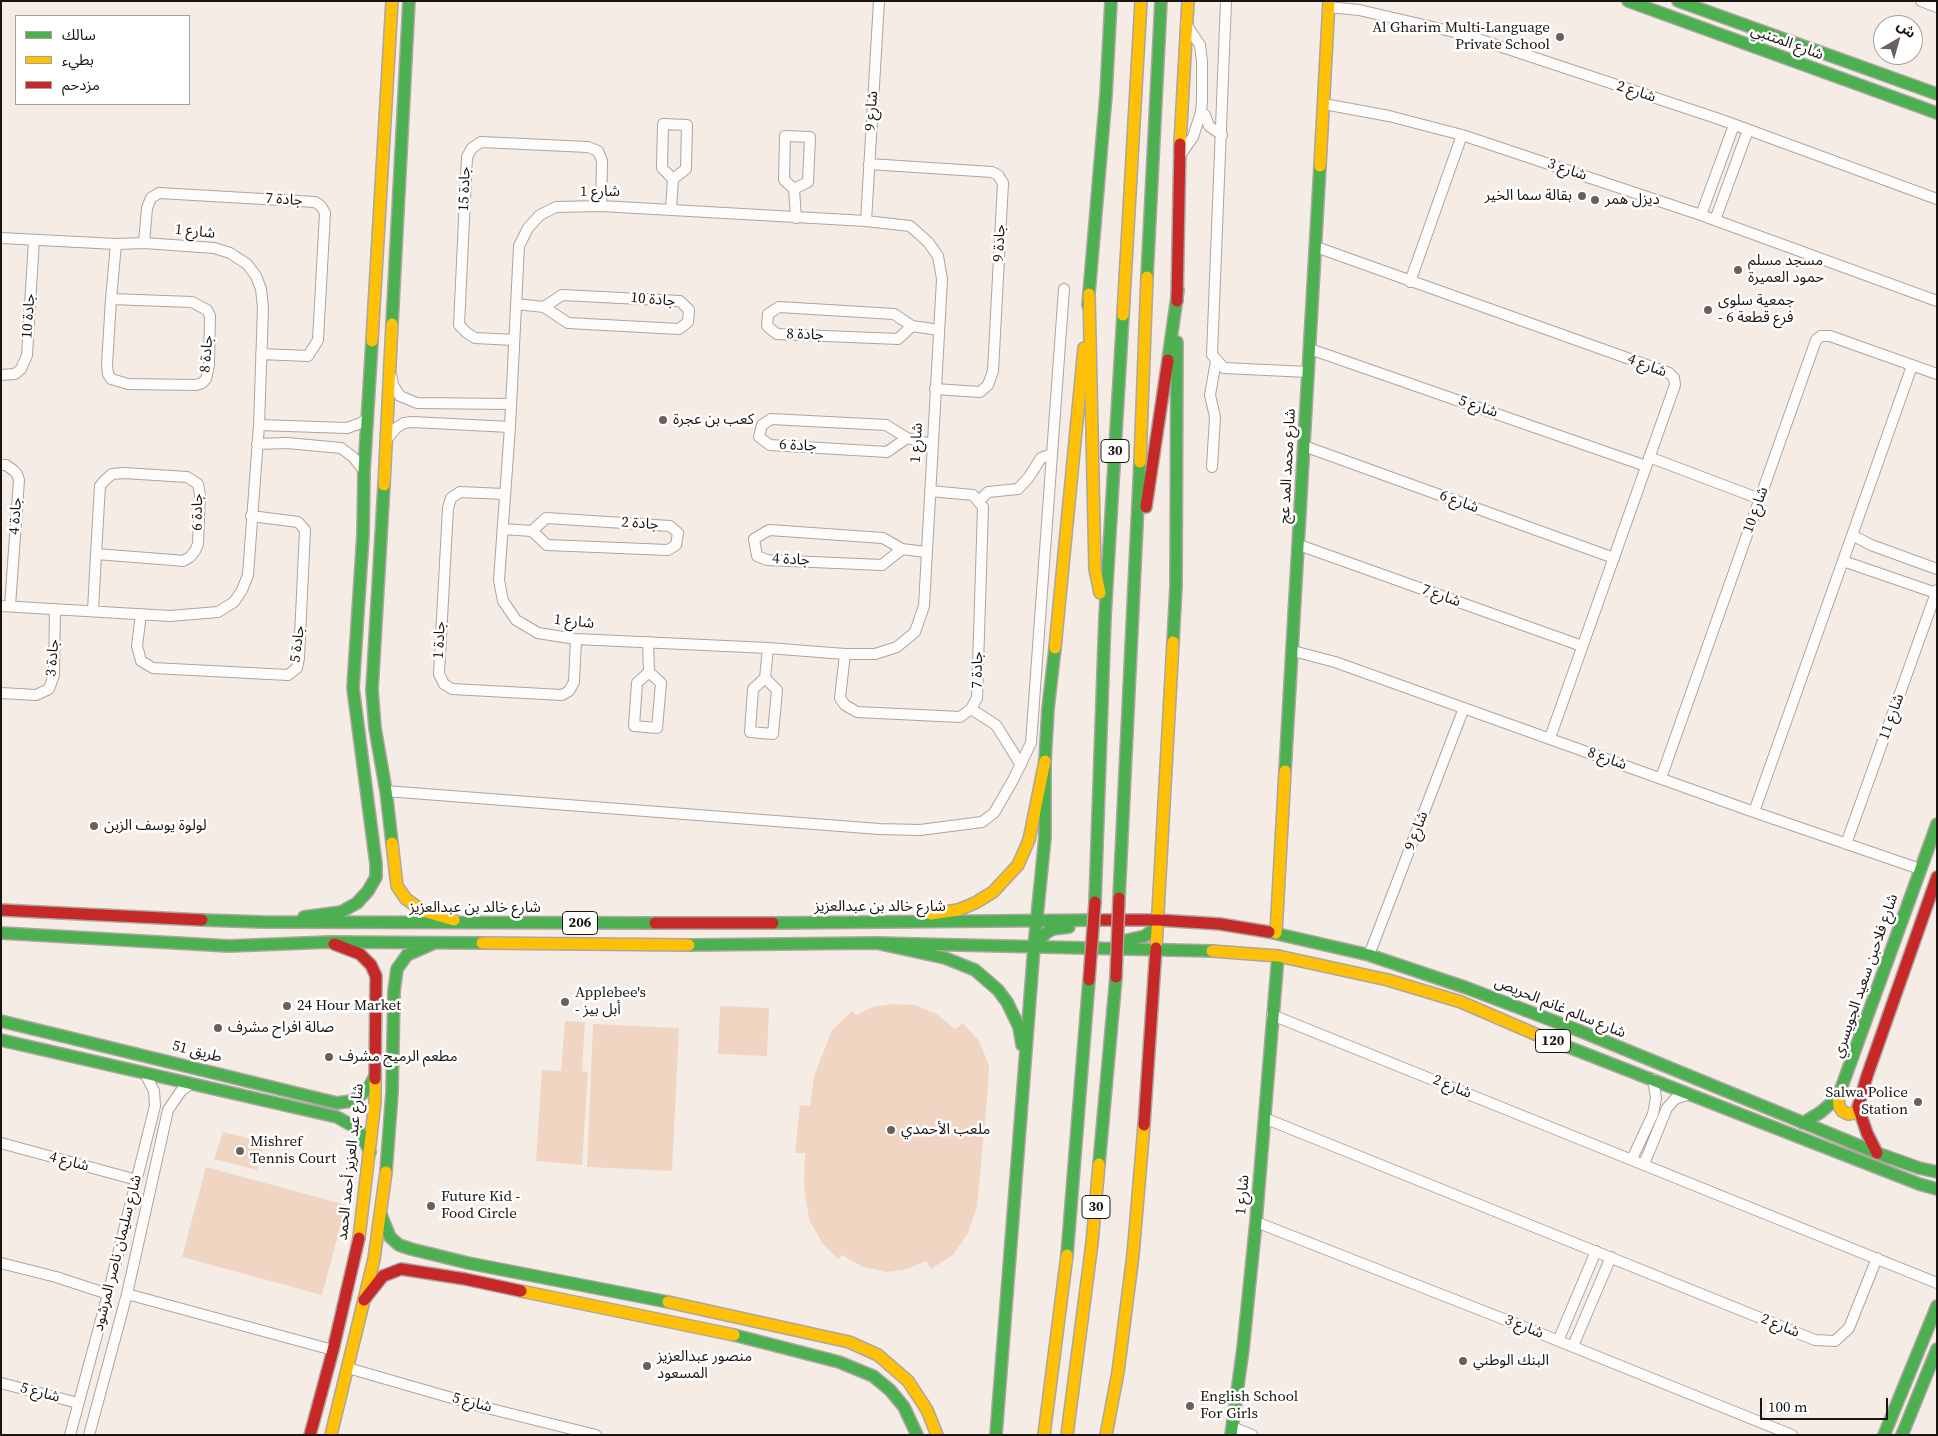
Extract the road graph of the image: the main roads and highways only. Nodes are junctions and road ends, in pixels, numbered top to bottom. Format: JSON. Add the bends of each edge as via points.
{"nodes":[{"id":1,"x":392,"y":1,"type":"edge"},
{"id":2,"x":409,"y":1,"type":"edge"},
{"id":3,"x":1111,"y":1,"type":"edge"},
{"id":4,"x":1141,"y":1,"type":"edge"},
{"id":5,"x":1161,"y":1,"type":"edge"},
{"id":6,"x":1188,"y":1,"type":"edge"},
{"id":7,"x":1628,"y":1,"type":"edge"},
{"id":8,"x":1678,"y":1,"type":"edge"},
{"id":9,"x":1329,"y":4,"type":"edge"},
{"id":10,"x":1790,"y":60,"type":"junction"},
{"id":11,"x":1872,"y":71,"type":"junction"},
{"id":12,"x":1937,"y":94,"type":"edge"},
{"id":13,"x":1937,"y":113,"type":"edge"},
{"id":14,"x":398,"y":225,"type":"junction"},
{"id":15,"x":378,"y":227,"type":"junction"},
{"id":16,"x":377,"y":254,"type":"junction"},
{"id":17,"x":396,"y":254,"type":"junction"},
{"id":18,"x":1178,"y":290,"type":"junction"},
{"id":19,"x":1089,"y":294,"type":"junction"},
{"id":20,"x":1137,"y":536,"type":"junction"},
{"id":21,"x":361,"y":561,"type":"junction"},
{"id":22,"x":380,"y":562,"type":"junction"},
{"id":23,"x":359,"y":598,"type":"junction"},
{"id":24,"x":378,"y":600,"type":"junction"},
{"id":25,"x":1105,"y":616,"type":"junction"},
{"id":26,"x":1045,"y":761,"type":"junction"},
{"id":27,"x":1937,"y":824,"type":"edge"},
{"id":28,"x":376,"y":864,"type":"junction"},
{"id":29,"x":395,"y":865,"type":"junction"},
{"id":30,"x":1937,"y":877,"type":"edge"},
{"id":31,"x":3,"y":909,"type":"edge"},
{"id":32,"x":1158,"y":920,"type":"junction"},
{"id":33,"x":1037,"y":921,"type":"junction"},
{"id":34,"x":1127,"y":921,"type":"junction"},
{"id":35,"x":263,"y":922,"type":"junction"},
{"id":36,"x":881,"y":922,"type":"junction"},
{"id":37,"x":464,"y":923,"type":"junction"},
{"id":38,"x":698,"y":923,"type":"junction"},
{"id":39,"x":1276,"y":933,"type":"junction"},
{"id":40,"x":4,"y":934,"type":"edge"},
{"id":41,"x":330,"y":942,"type":"junction"},
{"id":42,"x":435,"y":942,"type":"junction"},
{"id":43,"x":876,"y":943,"type":"junction"},
{"id":44,"x":701,"y":945,"type":"junction"},
{"id":45,"x":1034,"y":947,"type":"junction"},
{"id":46,"x":1156,"y":948,"type":"junction"},
{"id":47,"x":1083,"y":949,"type":"junction"},
{"id":48,"x":1278,"y":956,"type":"junction"},
{"id":49,"x":375,"y":1004,"type":"junction"},
{"id":50,"x":394,"y":1005,"type":"junction"},
{"id":51,"x":1548,"y":1019,"type":"junction"},
{"id":52,"x":6,"y":1022,"type":"edge"},
{"id":53,"x":1541,"y":1036,"type":"junction"},
{"id":54,"x":4,"y":1041,"type":"edge"},
{"id":55,"x":1026,"y":1072,"type":"junction"},
{"id":56,"x":375,"y":1076,"type":"junction"},
{"id":57,"x":301,"y":1093,"type":"junction"},
{"id":58,"x":1838,"y":1097,"type":"junction"},
{"id":59,"x":1858,"y":1107,"type":"junction"},
{"id":60,"x":300,"y":1108,"type":"junction"},
{"id":61,"x":1803,"y":1123,"type":"junction"},
{"id":62,"x":370,"y":1152,"type":"junction"},
{"id":63,"x":1876,"y":1152,"type":"junction"},
{"id":64,"x":1937,"y":1172,"type":"edge"},
{"id":65,"x":1937,"y":1189,"type":"edge"},
{"id":66,"x":380,"y":1215,"type":"junction"},
{"id":67,"x":468,"y":1263,"type":"junction"},
{"id":68,"x":465,"y":1279,"type":"junction"},
{"id":69,"x":364,"y":1300,"type":"junction"},
{"id":70,"x":1937,"y":1306,"type":"edge"},
{"id":71,"x":734,"y":1317,"type":"junction"},
{"id":72,"x":752,"y":1321,"type":"junction"},
{"id":73,"x":731,"y":1335,"type":"junction"},
{"id":74,"x":748,"y":1338,"type":"junction"},
{"id":75,"x":1937,"y":1348,"type":"edge"},
{"id":76,"x":1232,"y":1431,"type":"edge"},
{"id":77,"x":310,"y":1435,"type":"edge"},
{"id":78,"x":331,"y":1435,"type":"edge"},
{"id":79,"x":917,"y":1435,"type":"edge"},
{"id":80,"x":938,"y":1435,"type":"edge"},
{"id":81,"x":996,"y":1435,"type":"edge"},
{"id":82,"x":1044,"y":1435,"type":"edge"},
{"id":83,"x":1067,"y":1435,"type":"edge"},
{"id":84,"x":1106,"y":1435,"type":"edge"},
{"id":85,"x":1884,"y":1435,"type":"edge"},
{"id":86,"x":1902,"y":1435,"type":"edge"}],
"edges":[{"from":1,"to":15,"type":"main road"},
{"from":2,"to":14,"type":"main road"},
{"from":3,"to":19,"type":"main road"},
{"from":4,"to":25,"type":"main road","number":"30"},
{"from":5,"to":20,"type":"main road","number":"30"},
{"from":6,"to":18,"type":"main road","via":[[1179,158]]},
{"from":7,"to":10,"type":"main road","name":"شارع المتنبي"},
{"from":8,"to":11,"type":"main road","name":"شارع المتنبي"},
{"from":9,"to":39,"type":"main road","name":"شارع محمد المد عج"},
{"from":10,"to":11,"type":"main road","via":[[1795,50],[1802,49],[1861,72]]},
{"from":10,"to":13,"type":"main road","name":"شارع المتنبي"},
{"from":11,"to":12,"type":"main road","name":"شارع المتنبي"},
{"from":14,"to":15,"type":"main road","via":[[388,233]]},
{"from":14,"to":17,"type":"main road"},
{"from":15,"to":16,"type":"main road"},
{"from":16,"to":17,"type":"main road","via":[[386,248]]},
{"from":16,"to":21,"type":"main road"},
{"from":17,"to":22,"type":"main road"},
{"from":18,"to":20,"type":"main road","via":[[1149,496]]},
{"from":18,"to":32,"type":"main road","via":[[1176,586]]},
{"from":19,"to":25,"type":"main road","via":[[1095,569]]},
{"from":19,"to":26,"type":"main road"},
{"from":20,"to":83,"type":"main road","number":"30","bridge":true,"via":[[1116,978],[1092,1243]]},
{"from":21,"to":22,"type":"main road","via":[[363,573],[370,578],[376,574]]},
{"from":21,"to":23,"type":"main road"},
{"from":22,"to":24,"type":"main road"},
{"from":23,"to":24,"type":"main road","via":[[366,593]]},
{"from":23,"to":28,"type":"main road","via":[[353,688]]},
{"from":24,"to":29,"type":"main road","via":[[372,690]]},
{"from":25,"to":82,"type":"main road","number":"30","bridge":true,"via":[[1089,980],[1070,1233]]},
{"from":26,"to":33,"type":"main road","via":[[1044,836]]},
{"from":26,"to":36,"type":"main road","via":[[1029,840],[1018,865],[993,892],[958,910]]},
{"from":27,"to":58,"type":"main road","name":"شارع فلاحبن سعيد الجويسري"},
{"from":28,"to":29,"type":"main road","via":[[378,871],[386,876]]},
{"from":28,"to":35,"type":"main road","via":[[376,877],[368,890],[357,903],[341,912]]},
{"from":29,"to":37,"type":"main road","via":[[398,886],[406,899],[423,911]]},
{"from":30,"to":59,"type":"main road"},
{"from":31,"to":35,"type":"main road","name":"شارع خالد بن عبدالعزيز","number":"206"},
{"from":32,"to":34,"type":"main road","name":"شارع خالد بن عبدالعزيز","number":"206"},
{"from":32,"to":39,"type":"main road","name":"شارع سالم غانم الحريص","number":"120","via":[[1220,924]]},
{"from":32,"to":46,"type":"main road"},
{"from":32,"to":47,"type":"main road","via":[[1154,929],[1145,936]]},
{"from":33,"to":34,"type":"main road","name":"شارع خالد بن عبدالعزيز","number":"206"},
{"from":33,"to":36,"type":"main road","name":"شارع خالد بن عبدالعزيز","number":"206"},
{"from":33,"to":45,"type":"main road"},
{"from":34,"to":45,"type":"main road","via":[[1053,929]]},
{"from":35,"to":37,"type":"main road","name":"شارع خالد بن عبدالعزيز","number":"206"},
{"from":36,"to":38,"type":"main road","name":"شارع خالد بن عبدالعزيز","number":"206"},
{"from":37,"to":38,"type":"main road","name":"شارع خالد بن عبدالعزيز","number":"206"},
{"from":38,"to":44,"type":"main road","via":[[704,925],[709,936]]},
{"from":39,"to":51,"type":"main road","name":"شارع سالم غانم الحريص","number":"120","via":[[1370,955]]},
{"from":40,"to":41,"type":"main road","number":"206","via":[[229,946]]},
{"from":41,"to":42,"type":"main road","number":"206"},
{"from":41,"to":49,"type":"main road","name":"شارع عبد العزيز أحمد الحمد","via":[[360,954],[371,965],[376,976]]},
{"from":42,"to":44,"type":"main road","number":"206"},
{"from":42,"to":50,"type":"main road","via":[[407,956],[397,969]]},
{"from":43,"to":44,"type":"main road","number":"206"},
{"from":43,"to":45,"type":"main road","number":"206"},
{"from":43,"to":55,"type":"main road","via":[[960,963],[988,979],[1007,1002],[1019,1026]]},
{"from":45,"to":47,"type":"main road","number":"206"},
{"from":45,"to":55,"type":"main road"},
{"from":46,"to":47,"type":"main road","number":"206"},
{"from":46,"to":48,"type":"main road","number":"120"},
{"from":46,"to":84,"type":"main road","via":[[1133,1255],[1118,1372]]},
{"from":48,"to":53,"type":"main road","number":"120","via":[[1406,985],[1461,1002]]},
{"from":48,"to":76,"type":"main road","name":"شارع 1","via":[[1256,1222]]},
{"from":49,"to":50,"type":"main road","via":[[385,996],[393,1000]]},
{"from":49,"to":56,"type":"main road","name":"شارع عبد العزيز أحمد الحمد"},
{"from":50,"to":66,"type":"main road","via":[[388,1159]]},
{"from":51,"to":53,"type":"main road","via":[[1539,1025]]},
{"from":51,"to":61,"type":"main road","name":"شارع سالم غانم الحريص","number":"120"},
{"from":52,"to":54,"type":"main road"},
{"from":52,"to":57,"type":"main road","name":"طريق 51"},
{"from":53,"to":65,"type":"main road","number":"120"},
{"from":54,"to":60,"type":"main road","name":"طريق 51"},
{"from":55,"to":81,"type":"main road"},
{"from":56,"to":57,"type":"main road","name":"طريق 51","via":[[369,1087],[352,1101],[337,1102]]},
{"from":56,"to":62,"type":"main road","name":"شارع عبد العزيز أحمد الحمد"},
{"from":57,"to":60,"type":"main road"},
{"from":58,"to":59,"type":"main road","via":[[1842,1111],[1853,1115]]},
{"from":58,"to":61,"type":"main road","name":"شارع فلاحبن سعيد الجويسري"},
{"from":59,"to":63,"type":"main road"},
{"from":60,"to":62,"type":"main road","name":"طريق 51","via":[[337,1117],[353,1126]]},
{"from":61,"to":63,"type":"main road","name":"شارع سالم غانم الحريص","number":"120"},
{"from":62,"to":77,"type":"main road","name":"شارع عبد العزيز أحمد الحمد","via":[[361,1230]]},
{"from":63,"to":64,"type":"main road","name":"شارع سالم غانم الحريص","number":"120"},
{"from":66,"to":67,"type":"main road","via":[[390,1237],[399,1245]]},
{"from":66,"to":69,"type":"main road"},
{"from":67,"to":68,"type":"main road","via":[[463,1271]]},
{"from":67,"to":71,"type":"main road"},
{"from":68,"to":69,"type":"main road","via":[[402,1269],[383,1276]]},
{"from":68,"to":73,"type":"main road"},
{"from":69,"to":78,"type":"main road"},
{"from":70,"to":85,"type":"main road"},
{"from":71,"to":72,"type":"main road"},
{"from":71,"to":73,"type":"main road"},
{"from":72,"to":74,"type":"main road"},
{"from":72,"to":80,"type":"main road","via":[[849,1342],[878,1355],[908,1381],[927,1410]]},
{"from":73,"to":74,"type":"main road"},
{"from":74,"to":79,"type":"main road","via":[[839,1362],[873,1376],[904,1407]]},
{"from":75,"to":86,"type":"main road"}]}
